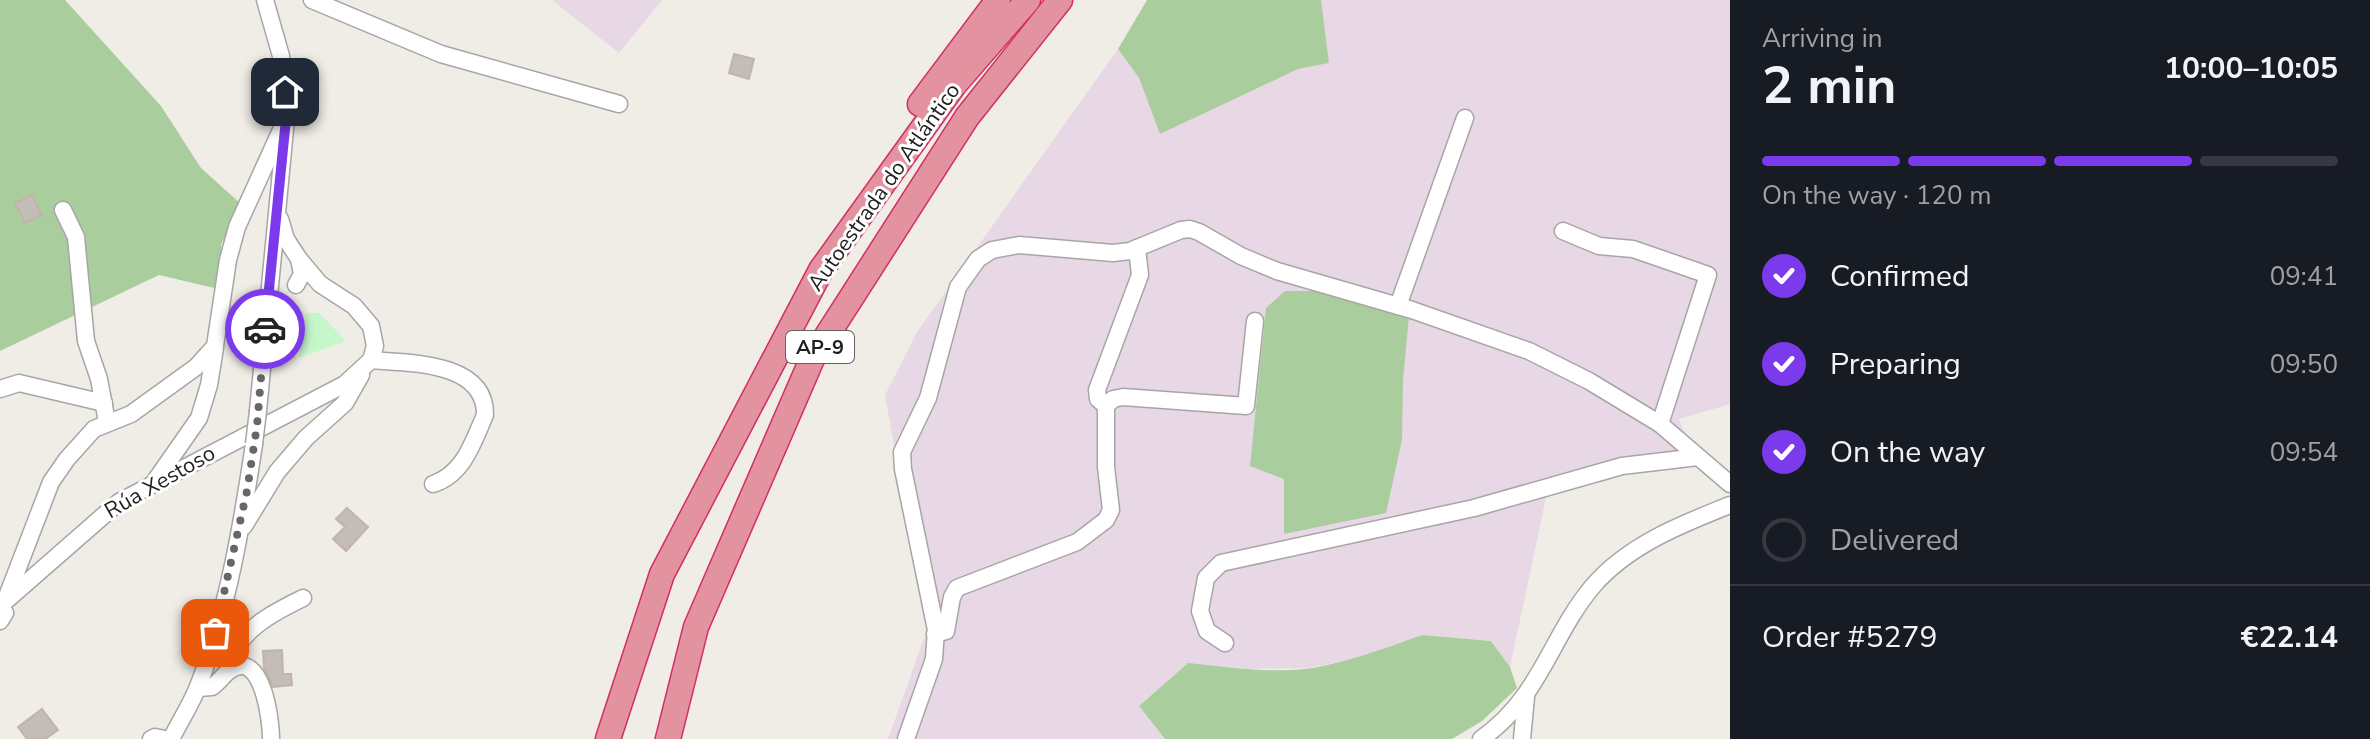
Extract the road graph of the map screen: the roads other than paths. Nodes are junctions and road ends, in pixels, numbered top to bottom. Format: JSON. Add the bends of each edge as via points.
{"nodes":[{"id":1,"x":265,"y":0,"type":"edge"},
{"id":2,"x":312,"y":0,"type":"edge"},
{"id":3,"x":998,"y":0,"type":"edge"},
{"id":4,"x":1028,"y":0,"type":"edge"},
{"id":5,"x":1060,"y":0,"type":"edge"},
{"id":6,"x":619,"y":104,"type":"dead end"},
{"id":7,"x":1465,"y":118,"type":"dead end"},
{"id":8,"x":286,"y":119,"type":"junction"},
{"id":9,"x":63,"y":210,"type":"dead end"},
{"id":10,"x":277,"y":210,"type":"junction"},
{"id":11,"x":1563,"y":231,"type":"dead end"},
{"id":12,"x":273,"y":248,"type":"junction"},
{"id":13,"x":1137,"y":248,"type":"junction"},
{"id":14,"x":296,"y":255,"type":"junction"},
{"id":15,"x":821,"y":270,"type":"junction"},
{"id":16,"x":320,"y":284,"type":"junction"},
{"id":17,"x":296,"y":285,"type":"junction"},
{"id":18,"x":269,"y":289,"type":"junction"},
{"id":19,"x":1398,"y":306,"type":"junction"},
{"id":20,"x":1255,"y":321,"type":"dead end"},
{"id":21,"x":215,"y":346,"type":"junction"},
{"id":22,"x":368,"y":363,"type":"junction"},
{"id":23,"x":0,"y":389,"type":"edge"},
{"id":24,"x":104,"y":403,"type":"junction"},
{"id":25,"x":1106,"y":406,"type":"junction"},
{"id":26,"x":107,"y":422,"type":"junction"},
{"id":27,"x":1660,"y":424,"type":"junction"},
{"id":28,"x":1698,"y":457,"type":"junction"},
{"id":29,"x":155,"y":482,"type":"junction"},
{"id":30,"x":433,"y":484,"type":"dead end"},
{"id":31,"x":1730,"y":484,"type":"edge"},
{"id":32,"x":1730,"y":505,"type":"edge"},
{"id":33,"x":239,"y":534,"type":"junction"},
{"id":34,"x":303,"y":598,"type":"dead end"},
{"id":35,"x":2,"y":604,"type":"edge"},
{"id":36,"x":0,"y":621,"type":"edge"},
{"id":37,"x":935,"y":634,"type":"junction"},
{"id":38,"x":1225,"y":643,"type":"dead end"},
{"id":39,"x":230,"y":670,"type":"junction"},
{"id":40,"x":198,"y":688,"type":"junction"},
{"id":41,"x":1526,"y":695,"type":"junction"},
{"id":42,"x":151,"y":739,"type":"edge"},
{"id":43,"x":168,"y":739,"type":"edge"},
{"id":44,"x":271,"y":739,"type":"edge"},
{"id":45,"x":608,"y":739,"type":"edge"},
{"id":46,"x":668,"y":739,"type":"edge"},
{"id":47,"x":906,"y":739,"type":"edge"},
{"id":48,"x":1481,"y":739,"type":"edge"},
{"id":49,"x":1522,"y":739,"type":"edge"}],
"edges":[{"from":1,"to":8,"type":"street","via":[[281,56]]},
{"from":2,"to":6,"type":"street","via":[[441,54]]},
{"from":3,"to":15,"type":"highway","via":[[875,166]]},
{"from":4,"to":15,"type":"highway","name":"Autoestrada do Atlántico","number":"AP-9","via":[[954,85]]},
{"from":5,"to":46,"type":"highway","name":"Autoestrada do Atlántico","number":"AP-9","via":[[967,117],[812,359],[696,627]]},
{"from":7,"to":19,"type":"street"},
{"from":8,"to":10,"type":"street"},
{"from":8,"to":21,"type":"street","via":[[237,227]]},
{"from":9,"to":24,"type":"street","via":[[76,237],[86,341]]},
{"from":10,"to":12,"type":"street"},
{"from":10,"to":14,"type":"street"},
{"from":11,"to":27,"type":"street","via":[[1708,275]]},
{"from":12,"to":14,"type":"street","via":[[285,247]]},
{"from":12,"to":18,"type":"street"},
{"from":13,"to":19,"type":"street","via":[[1190,229],[1277,271]]},
{"from":13,"to":25,"type":"street","via":[[1140,275],[1097,390]]},
{"from":13,"to":37,"type":"street","via":[[1113,253],[1005,246],[978,259],[958,287],[928,398],[902,452]]},
{"from":14,"to":16,"type":"street"},
{"from":14,"to":17,"type":"street","via":[[302,274]]},
{"from":15,"to":45,"type":"highway","name":"Autoestrada do Atlántico","number":"AP-9","via":[[662,574]]},
{"from":16,"to":17,"type":"street"},
{"from":16,"to":22,"type":"street","via":[[365,316],[375,346]]},
{"from":17,"to":18,"type":"street"},
{"from":18,"to":33,"type":"street","bridge":true},
{"from":19,"to":27,"type":"street","via":[[1529,351]]},
{"from":20,"to":25,"type":"street","via":[[1246,406],[1123,397]]},
{"from":21,"to":26,"type":"street","via":[[196,367],[131,414]]},
{"from":21,"to":29,"type":"street","via":[[199,418]]},
{"from":22,"to":29,"type":"street","name":"Rúa Xestoso","via":[[345,384]]},
{"from":22,"to":30,"type":"street","via":[[439,365],[480,394],[485,415],[465,460]]},
{"from":22,"to":33,"type":"street","via":[[345,403],[277,472]]},
{"from":23,"to":24,"type":"street","via":[[19,383]]},
{"from":24,"to":26,"type":"street"},
{"from":25,"to":37,"type":"street","via":[[1111,510],[1106,520],[1077,542],[957,588],[946,631]]},
{"from":26,"to":35,"type":"street","via":[[94,429],[51,482]]},
{"from":27,"to":28,"type":"street"},
{"from":28,"to":31,"type":"street"},
{"from":28,"to":38,"type":"street","via":[[1622,466],[1474,508],[1221,563],[1206,578],[1200,611],[1207,631]]},
{"from":29,"to":35,"type":"street","name":"Rúa Xestoso","via":[[104,513]]},
{"from":32,"to":41,"type":"street","via":[[1659,537],[1610,569],[1577,608]]},
{"from":33,"to":40,"type":"street"},
{"from":34,"to":39,"type":"street","via":[[254,628],[238,645]]},
{"from":35,"to":36,"type":"street","via":[[5,613]]},
{"from":37,"to":47,"type":"street","via":[[934,659]]},
{"from":39,"to":40,"type":"street","via":[[212,687]]},
{"from":39,"to":44,"type":"street","via":[[242,666],[262,682]]},
{"from":40,"to":43,"type":"street"},
{"from":41,"to":48,"type":"street"},
{"from":41,"to":49,"type":"street"},
{"from":42,"to":43,"type":"street"}]}
